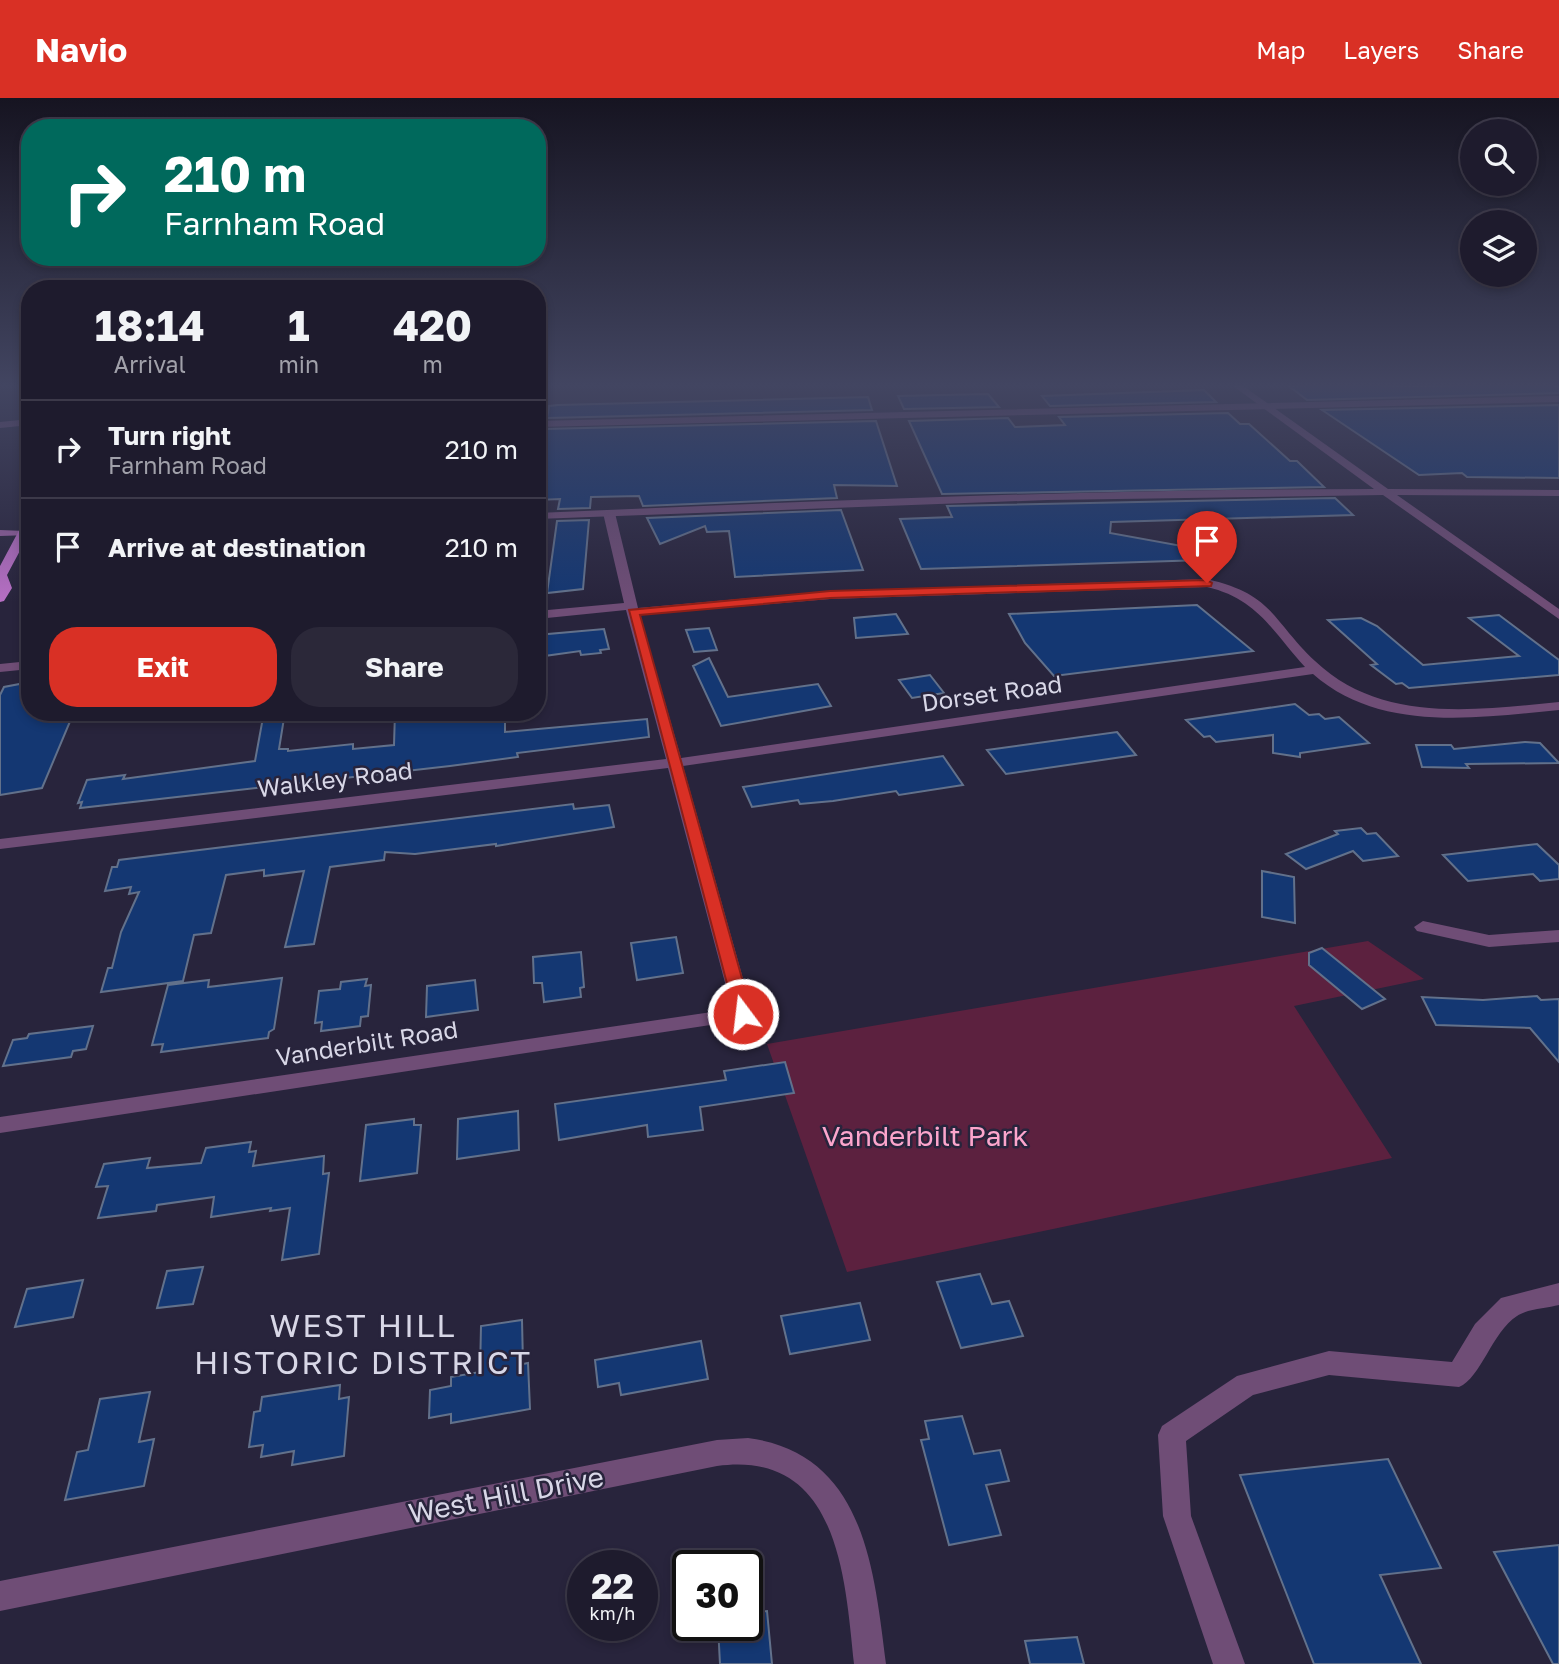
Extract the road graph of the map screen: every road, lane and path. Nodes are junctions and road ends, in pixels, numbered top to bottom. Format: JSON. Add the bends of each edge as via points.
{"nodes":[{"id":1,"x":1336,"y":456,"type":"edge"},
{"id":2,"x":1383,"y":490,"type":"junction"},
{"id":3,"x":1559,"y":494,"type":"edge"},
{"id":4,"x":609,"y":513,"type":"junction"},
{"id":5,"x":546,"y":516,"type":"edge"},
{"id":6,"x":0,"y":533,"type":"edge"},
{"id":7,"x":21,"y":534,"type":"edge"},
{"id":8,"x":21,"y":544,"type":"edge"},
{"id":9,"x":1,"y":577,"type":"edge"},
{"id":10,"x":0,"y":598,"type":"edge"},
{"id":11,"x":632,"y":609,"type":"junction"},
{"id":12,"x":546,"y":614,"type":"edge"},
{"id":13,"x":1559,"y":615,"type":"edge"},
{"id":14,"x":21,"y":666,"type":"edge"},
{"id":15,"x":0,"y":668,"type":"edge"},
{"id":16,"x":1316,"y":669,"type":"junction"},
{"id":17,"x":1559,"y":706,"type":"edge"},
{"id":18,"x":675,"y":764,"type":"junction"},
{"id":19,"x":0,"y":844,"type":"edge"},
{"id":20,"x":1423,"y":927,"type":"dead end"},
{"id":21,"x":1559,"y":936,"type":"edge"},
{"id":22,"x":0,"y":1125,"type":"edge"},
{"id":23,"x":1559,"y":1294,"type":"edge"},
{"id":24,"x":0,"y":1596,"type":"edge"},
{"id":25,"x":870,"y":1664,"type":"edge"},
{"id":26,"x":1229,"y":1664,"type":"edge"}],
"edges":[{"from":1,"to":2,"type":"street"},
{"from":2,"to":3,"type":"street"},
{"from":2,"to":4,"type":"street"},
{"from":2,"to":13,"type":"street"},
{"from":4,"to":5,"type":"street"},
{"from":4,"to":11,"type":"street"},
{"from":6,"to":7,"type":"main road"},
{"from":8,"to":9,"type":"main road"},
{"from":9,"to":10,"type":"main road","via":[[6,588]]},
{"from":11,"to":12,"type":"street"},
{"from":11,"to":16,"type":"street","via":[[830,594],[1207,583],[1237,591],[1260,604]]},
{"from":11,"to":18,"type":"street"},
{"from":14,"to":15,"type":"street"},
{"from":16,"to":17,"type":"street","via":[[1364,699],[1418,713]]},
{"from":16,"to":18,"type":"street","name":"Dorset Road"},
{"from":18,"to":19,"type":"street","name":"Walkley Road"},
{"from":18,"to":22,"type":"street","name":"Vanderbilt Road","via":[[743,1014]]},
{"from":20,"to":21,"type":"street","via":[[1489,941]]},
{"from":23,"to":26,"type":"street","via":[[1510,1306],[1484,1332],[1460,1375],[1329,1363],[1246,1385],[1172,1435],[1177,1516]]},
{"from":24,"to":25,"type":"street","name":"West Hill Drive","via":[[717,1453],[751,1451],[769,1454],[807,1474],[838,1511],[858,1567]]}]}
